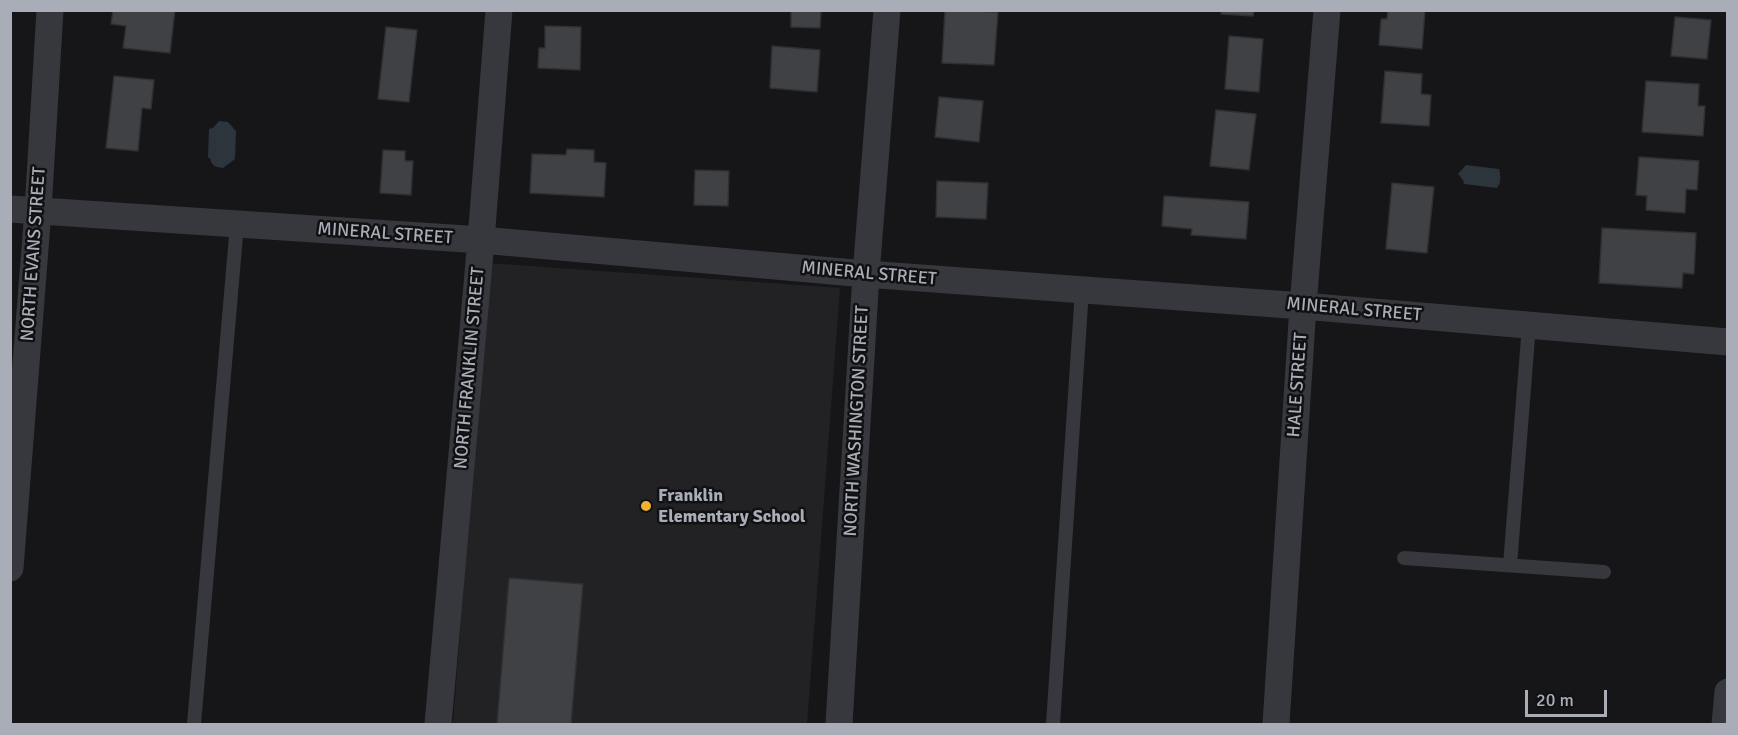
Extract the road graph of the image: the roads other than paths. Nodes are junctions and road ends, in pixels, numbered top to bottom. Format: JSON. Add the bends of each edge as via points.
{"nodes":[{"id":1,"x":50,"y":10,"type":"edge"},
{"id":2,"x":499,"y":10,"type":"edge"},
{"id":3,"x":887,"y":10,"type":"edge"},
{"id":4,"x":1328,"y":10,"type":"edge"},
{"id":5,"x":10,"y":209,"type":"edge"},
{"id":6,"x":38,"y":210,"type":"junction"},
{"id":7,"x":237,"y":224,"type":"junction"},
{"id":8,"x":481,"y":240,"type":"junction"},
{"id":9,"x":866,"y":274,"type":"junction"},
{"id":10,"x":1082,"y":290,"type":"junction"},
{"id":11,"x":1303,"y":306,"type":"junction"},
{"id":12,"x":1529,"y":325,"type":"junction"},
{"id":13,"x":1728,"y":342,"type":"edge"},
{"id":14,"x":1404,"y":558,"type":"dead end"},
{"id":15,"x":1510,"y":565,"type":"junction"},
{"id":16,"x":10,"y":568,"type":"edge"},
{"id":17,"x":1604,"y":572,"type":"dead end"},
{"id":18,"x":1728,"y":692,"type":"edge"},
{"id":19,"x":194,"y":724,"type":"edge"},
{"id":20,"x":438,"y":724,"type":"edge"},
{"id":21,"x":839,"y":724,"type":"edge"},
{"id":22,"x":1053,"y":724,"type":"edge"},
{"id":23,"x":1275,"y":724,"type":"edge"},
{"id":24,"x":1725,"y":724,"type":"edge"}],
"edges":[{"from":1,"to":6,"type":"street","name":"NORTH EVANS STREET"},
{"from":2,"to":8,"type":"street","name":"NORTH FRANKLIN STREET"},
{"from":3,"to":9,"type":"street","name":"NORTH WASHINGTON STREET"},
{"from":4,"to":11,"type":"street","name":"HALE STREET"},
{"from":5,"to":6,"type":"street","name":"MINERAL STREET"},
{"from":6,"to":7,"type":"street","name":"MINERAL STREET"},
{"from":6,"to":16,"type":"street","name":"NORTH EVANS STREET"},
{"from":7,"to":8,"type":"street","name":"MINERAL STREET"},
{"from":7,"to":19,"type":"lane"},
{"from":8,"to":9,"type":"street","name":"MINERAL STREET"},
{"from":8,"to":20,"type":"street","name":"NORTH FRANKLIN STREET"},
{"from":9,"to":10,"type":"street","name":"MINERAL STREET"},
{"from":9,"to":21,"type":"street","name":"NORTH WASHINGTON STREET"},
{"from":10,"to":11,"type":"street","name":"MINERAL STREET"},
{"from":10,"to":22,"type":"lane"},
{"from":11,"to":12,"type":"street","name":"MINERAL STREET"},
{"from":11,"to":23,"type":"street","name":"HALE STREET"},
{"from":12,"to":13,"type":"street","name":"MINERAL STREET"},
{"from":12,"to":15,"type":"lane"},
{"from":14,"to":15,"type":"lane"},
{"from":15,"to":17,"type":"lane"},
{"from":18,"to":24,"type":"street"}]}
